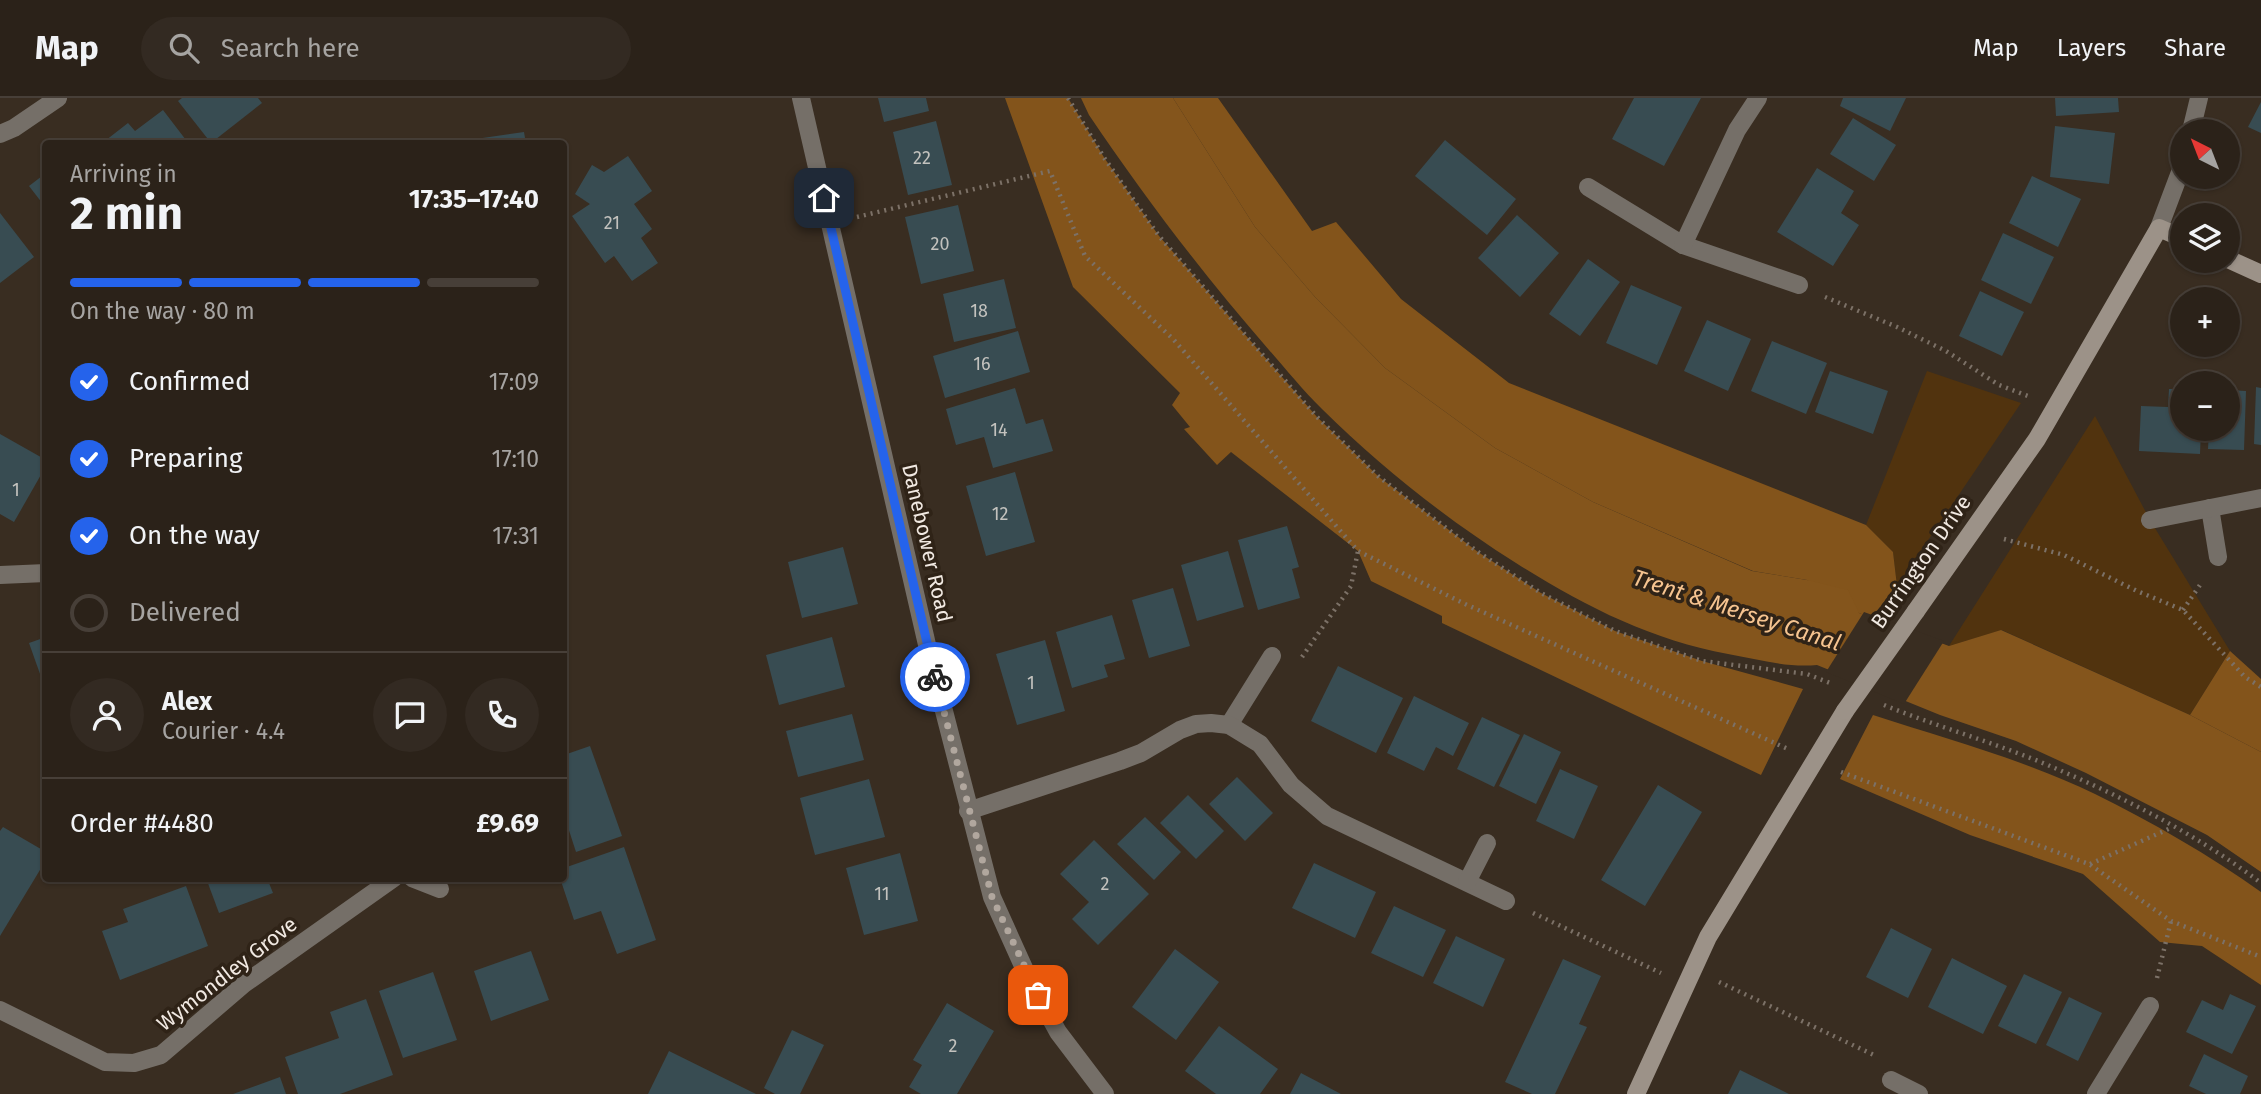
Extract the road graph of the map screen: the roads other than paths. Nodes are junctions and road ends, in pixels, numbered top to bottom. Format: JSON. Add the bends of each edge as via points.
{"nodes":[{"id":1,"x":58,"y":98,"type":"edge"},
{"id":2,"x":801,"y":98,"type":"edge"},
{"id":3,"x":1758,"y":98,"type":"edge"},
{"id":4,"x":2199,"y":98,"type":"edge"},
{"id":5,"x":2194,"y":119,"type":"edge"},
{"id":6,"x":0,"y":134,"type":"edge"},
{"id":7,"x":1588,"y":187,"type":"dead end"},
{"id":8,"x":2174,"y":189,"type":"edge"},
{"id":9,"x":2159,"y":228,"type":"junction"},
{"id":10,"x":2170,"y":233,"type":"edge"},
{"id":11,"x":1683,"y":246,"type":"junction"},
{"id":12,"x":2240,"y":264,"type":"edge"},
{"id":13,"x":2261,"y":274,"type":"edge"},
{"id":14,"x":1799,"y":285,"type":"road end"},
{"id":15,"x":2261,"y":498,"type":"edge"},
{"id":16,"x":2210,"y":509,"type":"junction"},
{"id":17,"x":2150,"y":520,"type":"dead end"},
{"id":18,"x":2218,"y":557,"type":"dead end"},
{"id":19,"x":42,"y":573,"type":"edge"},
{"id":20,"x":0,"y":575,"type":"edge"},
{"id":21,"x":1272,"y":656,"type":"road end"},
{"id":22,"x":1229,"y":725,"type":"junction"},
{"id":23,"x":968,"y":811,"type":"junction"},
{"id":24,"x":1487,"y":843,"type":"dead end"},
{"id":25,"x":388,"y":882,"type":"edge"},
{"id":26,"x":422,"y":882,"type":"edge"},
{"id":27,"x":1467,"y":882,"type":"junction"},
{"id":28,"x":440,"y":889,"type":"dead end"},
{"id":29,"x":1506,"y":901,"type":"road end"},
{"id":30,"x":2150,"y":1006,"type":"road end"},
{"id":31,"x":0,"y":1010,"type":"edge"},
{"id":32,"x":1891,"y":1080,"type":"road end"},
{"id":33,"x":1105,"y":1094,"type":"edge"},
{"id":34,"x":1636,"y":1094,"type":"edge"},
{"id":35,"x":1919,"y":1094,"type":"edge"},
{"id":36,"x":2096,"y":1094,"type":"edge"}],
"edges":[{"from":1,"to":6,"type":"street"},
{"from":2,"to":23,"type":"street","name":"Danebower Road"},
{"from":3,"to":11,"type":"street","via":[[1737,130]]},
{"from":4,"to":5,"type":"street"},
{"from":7,"to":11,"type":"street"},
{"from":8,"to":9,"type":"street","name":"Burrington Drive"},
{"from":9,"to":10,"type":"street"},
{"from":9,"to":34,"type":"street","name":"Burrington Drive","bridge":true,"via":[[2037,439],[1814,761],[1708,937]]},
{"from":11,"to":14,"type":"street"},
{"from":12,"to":13,"type":"street"},
{"from":15,"to":16,"type":"street"},
{"from":16,"to":17,"type":"street"},
{"from":16,"to":18,"type":"street"},
{"from":19,"to":20,"type":"street"},
{"from":21,"to":22,"type":"street"},
{"from":22,"to":23,"type":"street","via":[[1196,724],[1141,753]]},
{"from":22,"to":27,"type":"street","via":[[1260,744],[1291,785],[1327,816]]},
{"from":23,"to":33,"type":"street","name":"Danebower Road","via":[[992,897],[1028,977],[1058,1032]]},
{"from":24,"to":27,"type":"street"},
{"from":25,"to":31,"type":"street","name":"Wymondley Grove","via":[[244,984],[161,1055],[134,1063],[104,1062]]},
{"from":26,"to":28,"type":"street"},
{"from":27,"to":29,"type":"street"},
{"from":30,"to":36,"type":"street"},
{"from":32,"to":35,"type":"street"}]}
